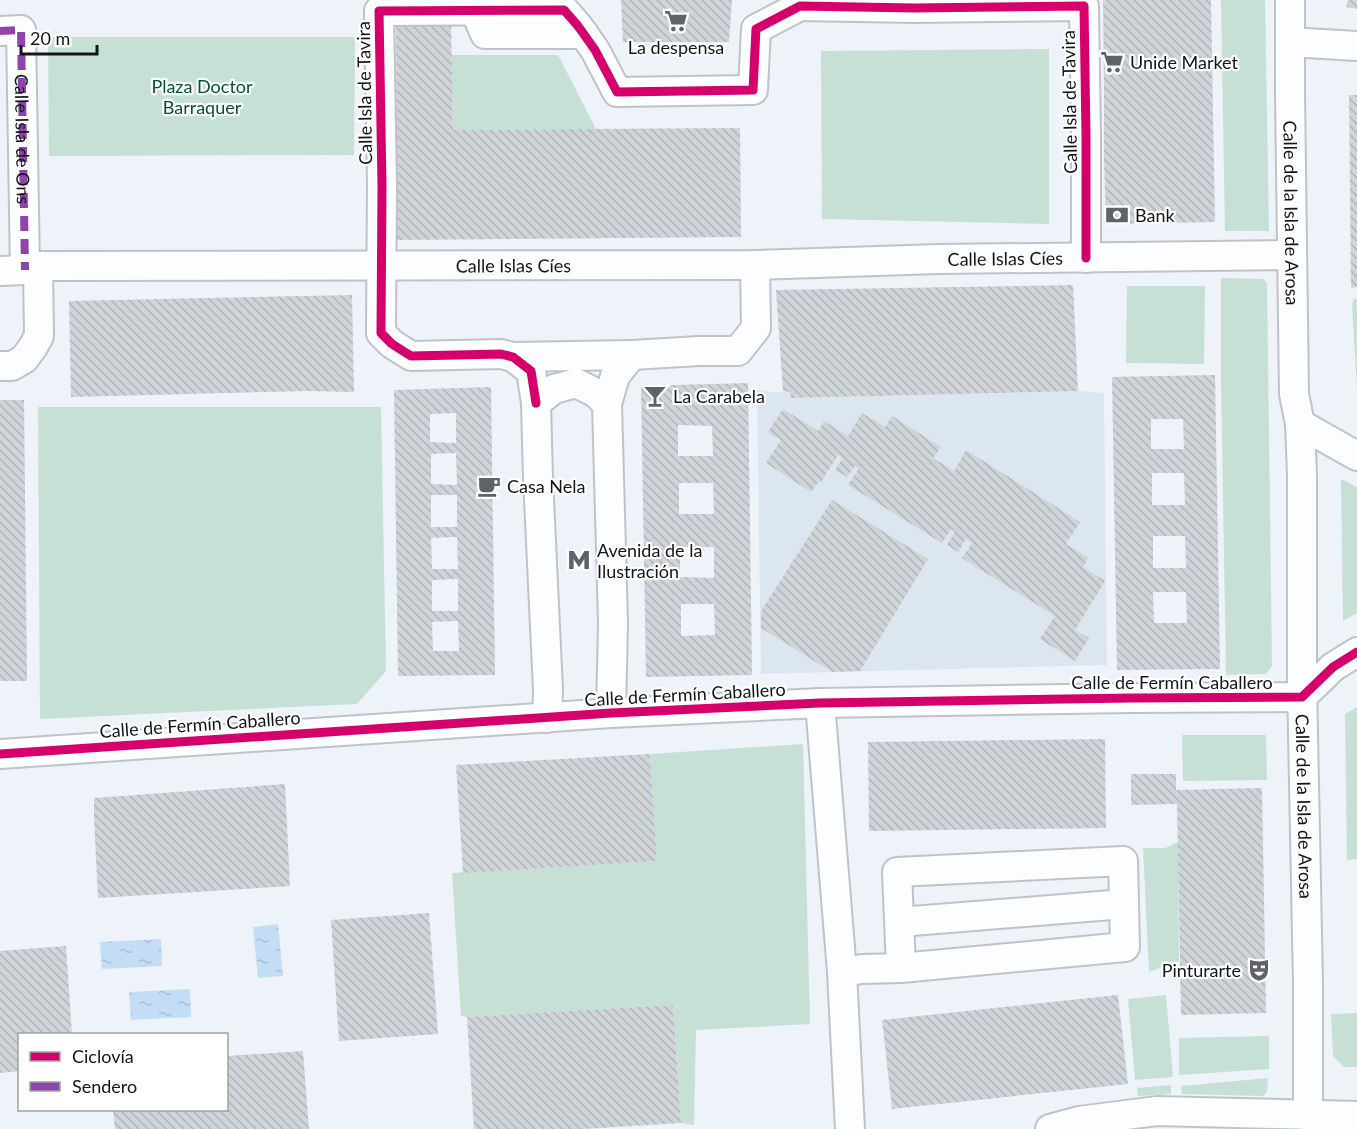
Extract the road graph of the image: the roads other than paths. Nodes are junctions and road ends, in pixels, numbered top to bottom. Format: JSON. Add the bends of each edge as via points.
{"nodes":[{"id":1,"x":1290,"y":0,"type":"edge"},
{"id":2,"x":0,"y":31,"type":"edge"},
{"id":3,"x":1290,"y":42,"type":"junction"},
{"id":4,"x":1357,"y":46,"type":"edge"},
{"id":5,"x":1292,"y":255,"type":"junction"},
{"id":6,"x":1086,"y":258,"type":"junction"},
{"id":7,"x":755,"y":265,"type":"junction"},
{"id":8,"x":381,"y":266,"type":"junction"},
{"id":9,"x":21,"y":269,"type":"edge"},
{"id":10,"x":632,"y":355,"type":"junction"},
{"id":11,"x":513,"y":357,"type":"junction"},
{"id":12,"x":0,"y":366,"type":"edge"},
{"id":13,"x":536,"y":403,"type":"junction"},
{"id":14,"x":607,"y":404,"type":"junction"},
{"id":15,"x":1300,"y":424,"type":"junction"},
{"id":16,"x":1357,"y":456,"type":"edge"},
{"id":17,"x":1357,"y":652,"type":"edge"},
{"id":18,"x":1302,"y":697,"type":"junction"},
{"id":19,"x":820,"y":703,"type":"junction"},
{"id":20,"x":611,"y":713,"type":"junction"},
{"id":21,"x":547,"y":718,"type":"junction"},
{"id":22,"x":0,"y":754,"type":"edge"},
{"id":23,"x":1124,"y":904,"type":"junction"},
{"id":24,"x":900,"y":922,"type":"junction"},
{"id":25,"x":901,"y":968,"type":"junction"},
{"id":26,"x":842,"y":972,"type":"junction"},
{"id":27,"x":1308,"y":1116,"type":"junction"},
{"id":28,"x":1357,"y":1116,"type":"edge"},
{"id":29,"x":847,"y":1128,"type":"edge"},
{"id":30,"x":1050,"y":1129,"type":"edge"}],
"edges":[{"from":1,"to":3,"type":"street","name":"Calle de la Isla de Arosa"},
{"from":2,"to":9,"type":"street","name":"Calle Isla de Ons","via":[[21,30]]},
{"from":3,"to":4,"type":"street"},
{"from":3,"to":5,"type":"street","name":"Calle de la Isla de Arosa"},
{"from":5,"to":6,"type":"street","name":"Calle Islas Cíes"},
{"from":5,"to":15,"type":"street","name":"Calle de la Isla de Arosa","via":[[1294,394]]},
{"from":6,"to":7,"type":"street","name":"Calle Islas Cíes"},
{"from":6,"to":8,"type":"street","name":"Calle Isla de Tavira","via":[[1084,6],[800,6],[756,29],[753,90],[617,92],[595,50],[564,10],[379,11]]},
{"from":7,"to":8,"type":"street","name":"Calle Islas Cíes"},
{"from":7,"to":10,"type":"street","via":[[756,328],[738,351]]},
{"from":8,"to":9,"type":"street","name":"Calle Islas Cíes"},
{"from":8,"to":11,"type":"street","via":[[381,333],[392,344],[411,356]]},
{"from":9,"to":12,"type":"street","via":[[39,336],[24,359],[12,366]]},
{"from":10,"to":11,"type":"street"},
{"from":10,"to":14,"type":"street","via":[[615,376]]},
{"from":11,"to":13,"type":"street","via":[[531,371]]},
{"from":13,"to":14,"type":"street","via":[[554,389],[576,383]]},
{"from":13,"to":21,"type":"street"},
{"from":14,"to":20,"type":"street","via":[[613,622]]},
{"from":15,"to":16,"type":"street"},
{"from":15,"to":18,"type":"street","name":"Calle de la Isla de Arosa"},
{"from":17,"to":18,"type":"street","via":[[1333,667]]},
{"from":18,"to":19,"type":"street","name":"Calle de Fermín Caballero"},
{"from":18,"to":27,"type":"street","name":"Calle de la Isla de Arosa"},
{"from":19,"to":20,"type":"street","name":"Calle de Fermín Caballero"},
{"from":19,"to":26,"type":"street"},
{"from":20,"to":21,"type":"street","name":"Calle de Fermín Caballero"},
{"from":21,"to":22,"type":"street","name":"Calle de Fermín Caballero"},
{"from":23,"to":24,"type":"street"},
{"from":23,"to":24,"type":"street","via":[[1123,861],[897,872]]},
{"from":23,"to":25,"type":"street","via":[[1125,947]]},
{"from":24,"to":25,"type":"street"},
{"from":25,"to":26,"type":"street"},
{"from":26,"to":29,"type":"street"},
{"from":27,"to":28,"type":"street"},
{"from":27,"to":30,"type":"street","via":[[1157,1111],[1079,1121]]}]}
